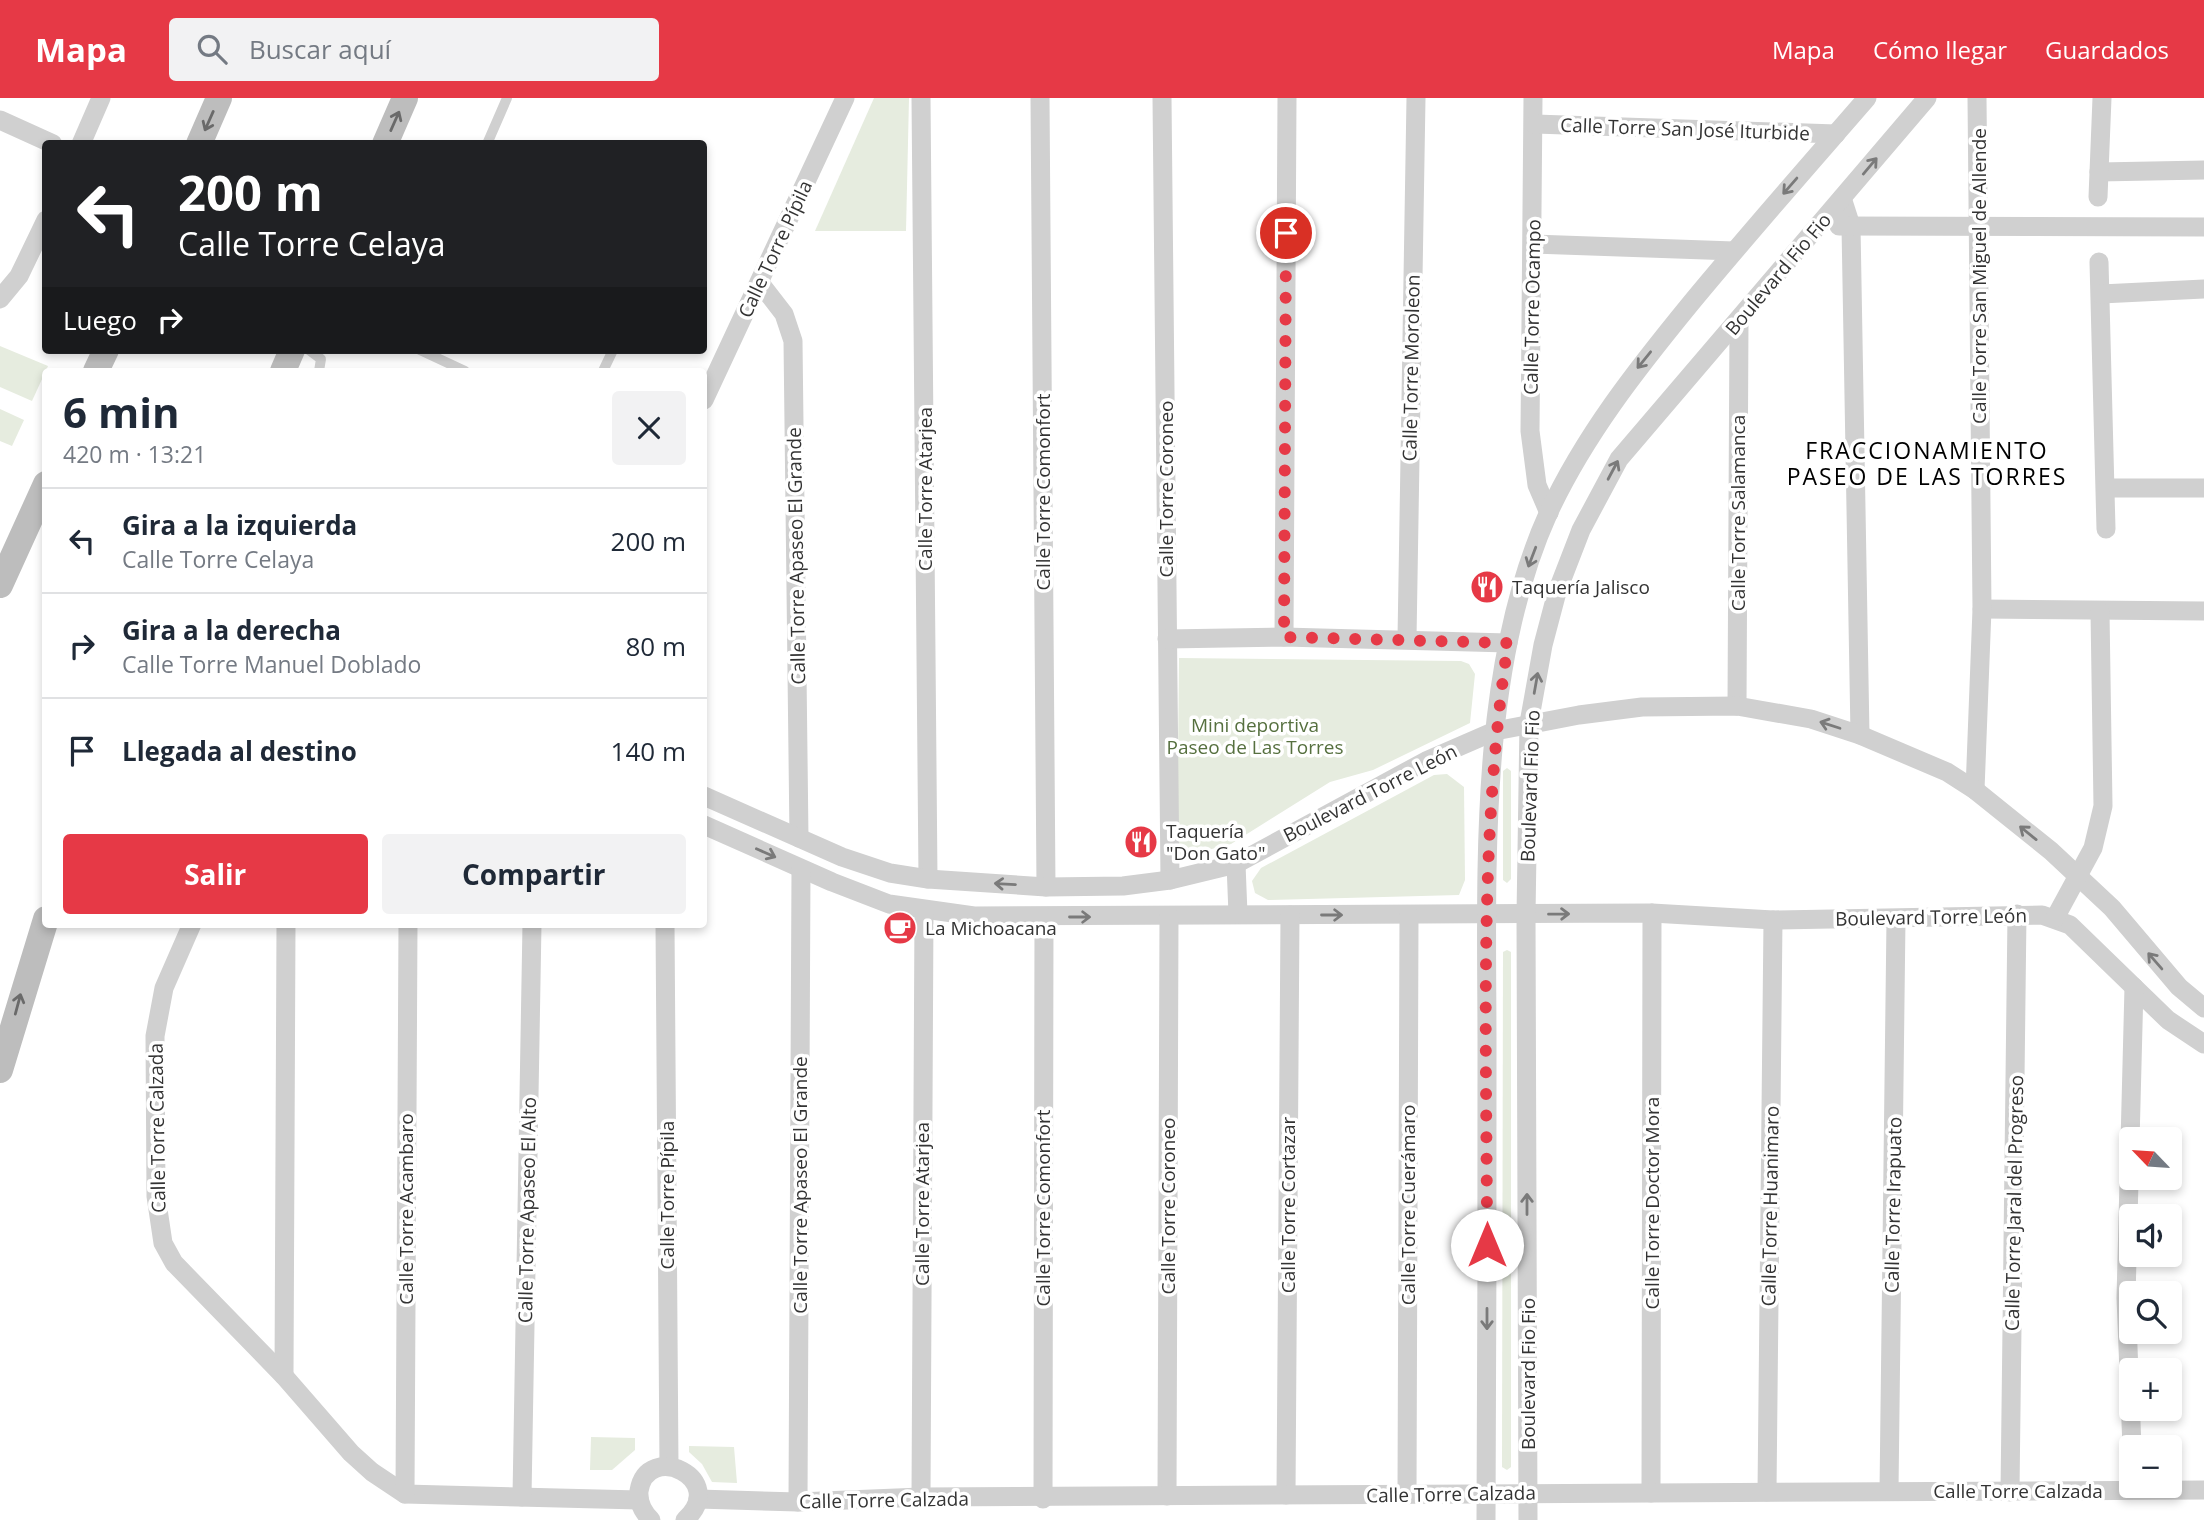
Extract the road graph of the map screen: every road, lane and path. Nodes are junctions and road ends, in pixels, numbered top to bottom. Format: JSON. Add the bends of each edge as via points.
{"nodes":[{"id":1,"x":102,"y":98,"type":"edge"},
{"id":2,"x":219,"y":98,"type":"edge"},
{"id":3,"x":405,"y":98,"type":"edge"},
{"id":4,"x":507,"y":98,"type":"edge"},
{"id":5,"x":845,"y":98,"type":"edge"},
{"id":6,"x":921,"y":98,"type":"edge"},
{"id":7,"x":1040,"y":98,"type":"edge"},
{"id":8,"x":1162,"y":98,"type":"edge"},
{"id":9,"x":1287,"y":98,"type":"edge"},
{"id":10,"x":1416,"y":98,"type":"edge"},
{"id":11,"x":1533,"y":98,"type":"edge"},
{"id":12,"x":1867,"y":98,"type":"edge"},
{"id":13,"x":1927,"y":98,"type":"edge"},
{"id":14,"x":1977,"y":98,"type":"edge"},
{"id":15,"x":2102,"y":98,"type":"edge"},
{"id":16,"x":0,"y":120,"type":"edge"},
{"id":17,"x":1535,"y":124,"type":"junction"},
{"id":18,"x":1836,"y":134,"type":"junction"},
{"id":19,"x":44,"y":140,"type":"edge"},
{"id":20,"x":83,"y":140,"type":"edge"},
{"id":21,"x":200,"y":140,"type":"edge"},
{"id":22,"x":387,"y":140,"type":"edge"},
{"id":23,"x":488,"y":140,"type":"edge"},
{"id":24,"x":2204,"y":170,"type":"edge"},
{"id":25,"x":2099,"y":172,"type":"junction"},
{"id":26,"x":2098,"y":197,"type":"dead end"},
{"id":27,"x":1842,"y":198,"type":"junction"},
{"id":28,"x":1976,"y":225,"type":"junction"},
{"id":29,"x":1852,"y":226,"type":"junction"},
{"id":30,"x":1817,"y":227,"type":"junction"},
{"id":31,"x":2204,"y":227,"type":"edge"},
{"id":32,"x":42,"y":228,"type":"edge"},
{"id":33,"x":1533,"y":244,"type":"junction"},
{"id":34,"x":1734,"y":251,"type":"junction"},
{"id":35,"x":2099,"y":262,"type":"dead end"},
{"id":36,"x":0,"y":268,"type":"edge"},
{"id":37,"x":19,"y":276,"type":"junction"},
{"id":38,"x":760,"y":283,"type":"junction"},
{"id":39,"x":2204,"y":289,"type":"edge"},
{"id":40,"x":2101,"y":294,"type":"junction"},
{"id":41,"x":0,"y":299,"type":"edge"},
{"id":42,"x":1739,"y":320,"type":"junction"},
{"id":43,"x":429,"y":354,"type":"edge"},
{"id":44,"x":294,"y":360,"type":"edge"},
{"id":45,"x":320,"y":368,"type":"edge"},
{"id":46,"x":459,"y":368,"type":"edge"},
{"id":47,"x":707,"y":394,"type":"edge"},
{"id":48,"x":2106,"y":488,"type":"junction"},
{"id":49,"x":2204,"y":488,"type":"edge"},
{"id":50,"x":42,"y":492,"type":"edge"},
{"id":51,"x":1549,"y":513,"type":"junction"},
{"id":52,"x":2106,"y":529,"type":"dead end"},
{"id":53,"x":7,"y":560,"type":"edge"},
{"id":54,"x":0,"y":585,"type":"edge"},
{"id":55,"x":1982,"y":609,"type":"junction"},
{"id":56,"x":2204,"y":611,"type":"edge"},
{"id":57,"x":2100,"y":612,"type":"junction"},
{"id":58,"x":1284,"y":637,"type":"junction"},
{"id":59,"x":1167,"y":639,"type":"junction"},
{"id":60,"x":1407,"y":639,"type":"junction"},
{"id":61,"x":1508,"y":643,"type":"junction"},
{"id":62,"x":1737,"y":706,"type":"junction"},
{"id":63,"x":1529,"y":723,"type":"junction"},
{"id":64,"x":1495,"y":731,"type":"junction"},
{"id":65,"x":1860,"y":735,"type":"junction"},
{"id":66,"x":1975,"y":790,"type":"junction"},
{"id":67,"x":707,"y":797,"type":"edge"},
{"id":68,"x":707,"y":826,"type":"edge"},
{"id":69,"x":799,"y":838,"type":"junction"},
{"id":70,"x":1236,"y":864,"type":"junction"},
{"id":71,"x":801,"y":869,"type":"junction"},
{"id":72,"x":929,"y":879,"type":"junction"},
{"id":73,"x":2078,"y":879,"type":"junction"},
{"id":74,"x":1170,"y":880,"type":"junction"},
{"id":75,"x":1046,"y":887,"type":"junction"},
{"id":76,"x":924,"y":911,"type":"junction"},
{"id":77,"x":1652,"y":913,"type":"junction"},
{"id":78,"x":1238,"y":914,"type":"junction"},
{"id":79,"x":1488,"y":914,"type":"junction"},
{"id":80,"x":2017,"y":914,"type":"junction"},
{"id":81,"x":1290,"y":915,"type":"junction"},
{"id":82,"x":1409,"y":915,"type":"junction"},
{"id":83,"x":1526,"y":915,"type":"junction"},
{"id":84,"x":1169,"y":916,"type":"junction"},
{"id":85,"x":1044,"y":917,"type":"junction"},
{"id":86,"x":2055,"y":918,"type":"junction"},
{"id":87,"x":1896,"y":919,"type":"junction"},
{"id":88,"x":1773,"y":920,"type":"junction"},
{"id":89,"x":43,"y":928,"type":"edge"},
{"id":90,"x":190,"y":928,"type":"edge"},
{"id":91,"x":286,"y":928,"type":"edge"},
{"id":92,"x":408,"y":928,"type":"edge"},
{"id":93,"x":532,"y":928,"type":"edge"},
{"id":94,"x":666,"y":928,"type":"edge"},
{"id":95,"x":2134,"y":987,"type":"junction"},
{"id":96,"x":2204,"y":1008,"type":"edge"},
{"id":97,"x":2204,"y":1044,"type":"edge"},
{"id":98,"x":0,"y":1070,"type":"edge"},
{"id":99,"x":284,"y":1376,"type":"junction"},
{"id":100,"x":2132,"y":1435,"type":"edge"},
{"id":101,"x":669,"y":1466,"type":"junction"},
{"id":102,"x":2119,"y":1488,"type":"edge"},
{"id":103,"x":2182,"y":1489,"type":"edge"},
{"id":104,"x":2204,"y":1490,"type":"edge"},
{"id":105,"x":1889,"y":1491,"type":"junction"},
{"id":106,"x":1767,"y":1492,"type":"junction"},
{"id":107,"x":2010,"y":1492,"type":"junction"},
{"id":108,"x":1486,"y":1493,"type":"junction"},
{"id":109,"x":1529,"y":1493,"type":"junction"},
{"id":110,"x":1651,"y":1493,"type":"junction"},
{"id":111,"x":405,"y":1494,"type":"junction"},
{"id":112,"x":1407,"y":1494,"type":"junction"},
{"id":113,"x":1286,"y":1495,"type":"junction"},
{"id":114,"x":1167,"y":1496,"type":"junction"},
{"id":115,"x":522,"y":1497,"type":"junction"},
{"id":116,"x":921,"y":1497,"type":"junction"},
{"id":117,"x":698,"y":1499,"type":"junction"},
{"id":118,"x":1043,"y":1499,"type":"junction"},
{"id":119,"x":639,"y":1500,"type":"junction"},
{"id":120,"x":798,"y":1502,"type":"junction"},
{"id":121,"x":652,"y":1520,"type":"edge"},
{"id":122,"x":685,"y":1520,"type":"edge"},
{"id":123,"x":1486,"y":1520,"type":"edge"},
{"id":124,"x":1528,"y":1520,"type":"edge"}],
"edges":[{"from":1,"to":20,"type":"street"},
{"from":2,"to":21,"type":"main road","one_way":true},
{"from":22,"to":3,"type":"main road","one_way":true},
{"from":4,"to":23,"type":"lane"},
{"from":5,"to":38,"type":"street","name":"Calle Torre Pípila"},
{"from":6,"to":72,"type":"street","name":"Calle Torre Atarjea"},
{"from":7,"to":75,"type":"street","name":"Calle Torre Comonfort"},
{"from":8,"to":59,"type":"street","name":"Calle Torre Coroneo"},
{"from":9,"to":58,"type":"street"},
{"from":10,"to":60,"type":"street","name":"Calle Torre Moroleon"},
{"from":11,"to":17,"type":"street","name":"Calle Torre Ocampo"},
{"from":12,"to":18,"type":"street","name":"Boulevard Fio Fio"},
{"from":27,"to":13,"type":"street","name":"Boulevard Fio Fio","one_way":true},
{"from":14,"to":28,"type":"street","name":"Calle Torre San Miguel de Allende"},
{"from":15,"to":25,"type":"street"},
{"from":16,"to":19,"type":"street"},
{"from":17,"to":18,"type":"street","name":"Calle Torre San José Iturbide"},
{"from":17,"to":33,"type":"street","name":"Calle Torre Ocampo"},
{"from":18,"to":34,"type":"street","name":"Boulevard Fio Fio","one_way":true},
{"from":24,"to":25,"type":"street"},
{"from":25,"to":26,"type":"street"},
{"from":27,"to":29,"type":"street"},
{"from":27,"to":30,"type":"street","name":"Boulevard Fio Fio"},
{"from":28,"to":29,"type":"street"},
{"from":28,"to":31,"type":"street"},
{"from":28,"to":55,"type":"street","name":"Calle Torre San Miguel de Allende"},
{"from":29,"to":30,"type":"street"},
{"from":29,"to":65,"type":"street"},
{"from":30,"to":42,"type":"street","name":"Boulevard Fio Fio"},
{"from":32,"to":37,"type":"street"},
{"from":33,"to":34,"type":"street"},
{"from":33,"to":51,"type":"street","name":"Calle Torre Ocampo","via":[[1530,431],[1537,485]]},
{"from":34,"to":51,"type":"street","name":"Boulevard Fio Fio","one_way":true,"via":[[1628,379]]},
{"from":35,"to":40,"type":"street"},
{"from":36,"to":37,"type":"street"},
{"from":37,"to":41,"type":"street"},
{"from":38,"to":47,"type":"street","name":"Calle Torre Pípila"},
{"from":38,"to":69,"type":"street","name":"Calle Torre Apaseo El Grande","via":[[784,314],[793,341]]},
{"from":39,"to":40,"type":"street"},
{"from":40,"to":48,"type":"street"},
{"from":42,"to":62,"type":"street","name":"Calle Torre Salamanca"},
{"from":63,"to":42,"type":"street","name":"Boulevard Fio Fio","one_way":true,"via":[[1557,592],[1581,530],[1619,459]]},
{"from":43,"to":46,"type":"lane"},
{"from":44,"to":45,"type":"lane","via":[[321,359]]},
{"from":48,"to":49,"type":"street"},
{"from":48,"to":52,"type":"street"},
{"from":50,"to":53,"type":"main road"},
{"from":51,"to":61,"type":"street","name":"Boulevard Fio Fio","one_way":true,"via":[[1524,578]]},
{"from":53,"to":54,"type":"main road"},
{"from":55,"to":57,"type":"street"},
{"from":55,"to":66,"type":"street","name":"Calle Torre San Miguel de Allende"},
{"from":56,"to":57,"type":"street"},
{"from":57,"to":73,"type":"street","via":[[2103,806],[2093,848]]},
{"from":58,"to":59,"type":"street"},
{"from":58,"to":60,"type":"street"},
{"from":59,"to":74,"type":"street","name":"Calle Torre Coroneo"},
{"from":60,"to":61,"type":"street"},
{"from":61,"to":64,"type":"street","name":"Boulevard Fio Fio"},
{"from":62,"to":63,"type":"street","name":"Boulevard Torre León","via":[[1642,707]]},
{"from":65,"to":62,"type":"street","name":"Boulevard Torre León","one_way":true,"via":[[1811,719]]},
{"from":63,"to":64,"type":"street","name":"Boulevard Torre León"},
{"from":63,"to":83,"type":"street","name":"Boulevard Fio Fio"},
{"from":64,"to":70,"type":"street","name":"Boulevard Torre León","via":[[1426,761]]},
{"from":64,"to":79,"type":"street","name":"Boulevard Fio Fio"},
{"from":65,"to":66,"type":"street","name":"Boulevard Torre León","via":[[1947,772]]},
{"from":73,"to":66,"type":"street","name":"Boulevard Torre León","one_way":true,"via":[[2051,851]]},
{"from":67,"to":69,"type":"street","name":"Boulevard Torre León"},
{"from":68,"to":71,"type":"street","name":"Boulevard Torre León","one_way":true},
{"from":69,"to":72,"type":"street","name":"Boulevard Torre León","via":[[890,873]]},
{"from":70,"to":74,"type":"street","name":"Boulevard Torre León"},
{"from":70,"to":78,"type":"street"},
{"from":71,"to":76,"type":"street","name":"Boulevard Torre León","via":[[889,904]]},
{"from":71,"to":120,"type":"street","name":"Calle Torre Apaseo El Grande"},
{"from":75,"to":72,"type":"street","name":"Boulevard Torre León","one_way":true},
{"from":73,"to":86,"type":"street"},
{"from":96,"to":73,"type":"street","name":"Boulevard Torre León","one_way":true,"via":[[2179,988],[2112,908]]},
{"from":74,"to":75,"type":"street","name":"Boulevard Torre León"},
{"from":76,"to":85,"type":"street","name":"Boulevard Torre León"},
{"from":76,"to":116,"type":"street","name":"Calle Torre Atarjea"},
{"from":83,"to":77,"type":"street","name":"Boulevard Torre León","one_way":true},
{"from":77,"to":88,"type":"street","name":"Boulevard Torre León"},
{"from":77,"to":110,"type":"street","name":"Calle Torre Doctor Mora"},
{"from":78,"to":81,"type":"street","name":"Boulevard Torre León"},
{"from":78,"to":84,"type":"street","name":"Boulevard Torre León"},
{"from":79,"to":82,"type":"street","name":"Boulevard Torre León"},
{"from":79,"to":83,"type":"street","name":"Boulevard Torre León"},
{"from":79,"to":108,"type":"street","name":"Boulevard Fio Fio","one_way":true},
{"from":80,"to":86,"type":"street","name":"Boulevard Torre León"},
{"from":80,"to":87,"type":"street","name":"Boulevard Torre León"},
{"from":80,"to":107,"type":"street","name":"Calle Torre Jaral del Progreso"},
{"from":81,"to":82,"type":"street","name":"Boulevard Torre León","one_way":true},
{"from":81,"to":113,"type":"street","name":"Calle Torre Cortazar"},
{"from":82,"to":112,"type":"street","name":"Calle Torre Cuerámaro"},
{"from":109,"to":83,"type":"street","name":"Boulevard Fio Fio","one_way":true},
{"from":85,"to":84,"type":"street","name":"Boulevard Torre León","one_way":true},
{"from":84,"to":114,"type":"street","name":"Calle Torre Coroneo"},
{"from":85,"to":118,"type":"street","name":"Calle Torre Comonfort"},
{"from":86,"to":95,"type":"street","name":"Boulevard Torre León","via":[[2070,925]]},
{"from":87,"to":88,"type":"street","name":"Boulevard Torre León"},
{"from":87,"to":105,"type":"street","name":"Calle Torre Irapuato"},
{"from":88,"to":106,"type":"street","name":"Calle Torre Huanimaro"},
{"from":98,"to":89,"type":"main road","one_way":true},
{"from":90,"to":99,"type":"street","name":"Calle Torre Calzada","via":[[158,1011],[158,1220],[174,1263]]},
{"from":91,"to":99,"type":"street"},
{"from":92,"to":111,"type":"street","name":"Calle Torre Acambaro"},
{"from":93,"to":115,"type":"street","name":"Calle Torre Apaseo El Alto"},
{"from":94,"to":101,"type":"street","name":"Calle Torre Pípila"},
{"from":95,"to":97,"type":"street","name":"Boulevard Torre León","via":[[2168,1020]]},
{"from":95,"to":100,"type":"street","via":[[2126,1298]]},
{"from":99,"to":111,"type":"street","name":"Calle Torre Calzada","via":[[351,1453]]},
{"from":101,"to":117,"type":"street","via":[[691,1476]]},
{"from":101,"to":119,"type":"street","via":[[646,1476]]},
{"from":102,"to":107,"type":"street","name":"Calle Torre Calzada"},
{"from":103,"to":104,"type":"street","name":"Calle Torre Calzada"},
{"from":105,"to":106,"type":"street","name":"Calle Torre Calzada"},
{"from":105,"to":107,"type":"street","name":"Calle Torre Calzada"},
{"from":106,"to":110,"type":"street","name":"Calle Torre Calzada"},
{"from":108,"to":109,"type":"street","name":"Calle Torre Calzada"},
{"from":108,"to":112,"type":"street","name":"Calle Torre Calzada"},
{"from":108,"to":123,"type":"street","name":"Boulevard Fio Fio"},
{"from":109,"to":110,"type":"street","name":"Calle Torre Calzada"},
{"from":109,"to":124,"type":"street","name":"Boulevard Fio Fio"},
{"from":111,"to":115,"type":"street"},
{"from":112,"to":113,"type":"street","name":"Calle Torre Calzada"},
{"from":113,"to":114,"type":"street","name":"Calle Torre Calzada"},
{"from":114,"to":118,"type":"street","name":"Calle Torre Calzada"},
{"from":115,"to":119,"type":"street"},
{"from":116,"to":118,"type":"street","name":"Calle Torre Calzada"},
{"from":116,"to":120,"type":"street","name":"Calle Torre Calzada"},
{"from":117,"to":120,"type":"street","name":"Calle Torre Calzada"},
{"from":117,"to":122,"type":"street"},
{"from":119,"to":121,"type":"street"}]}
